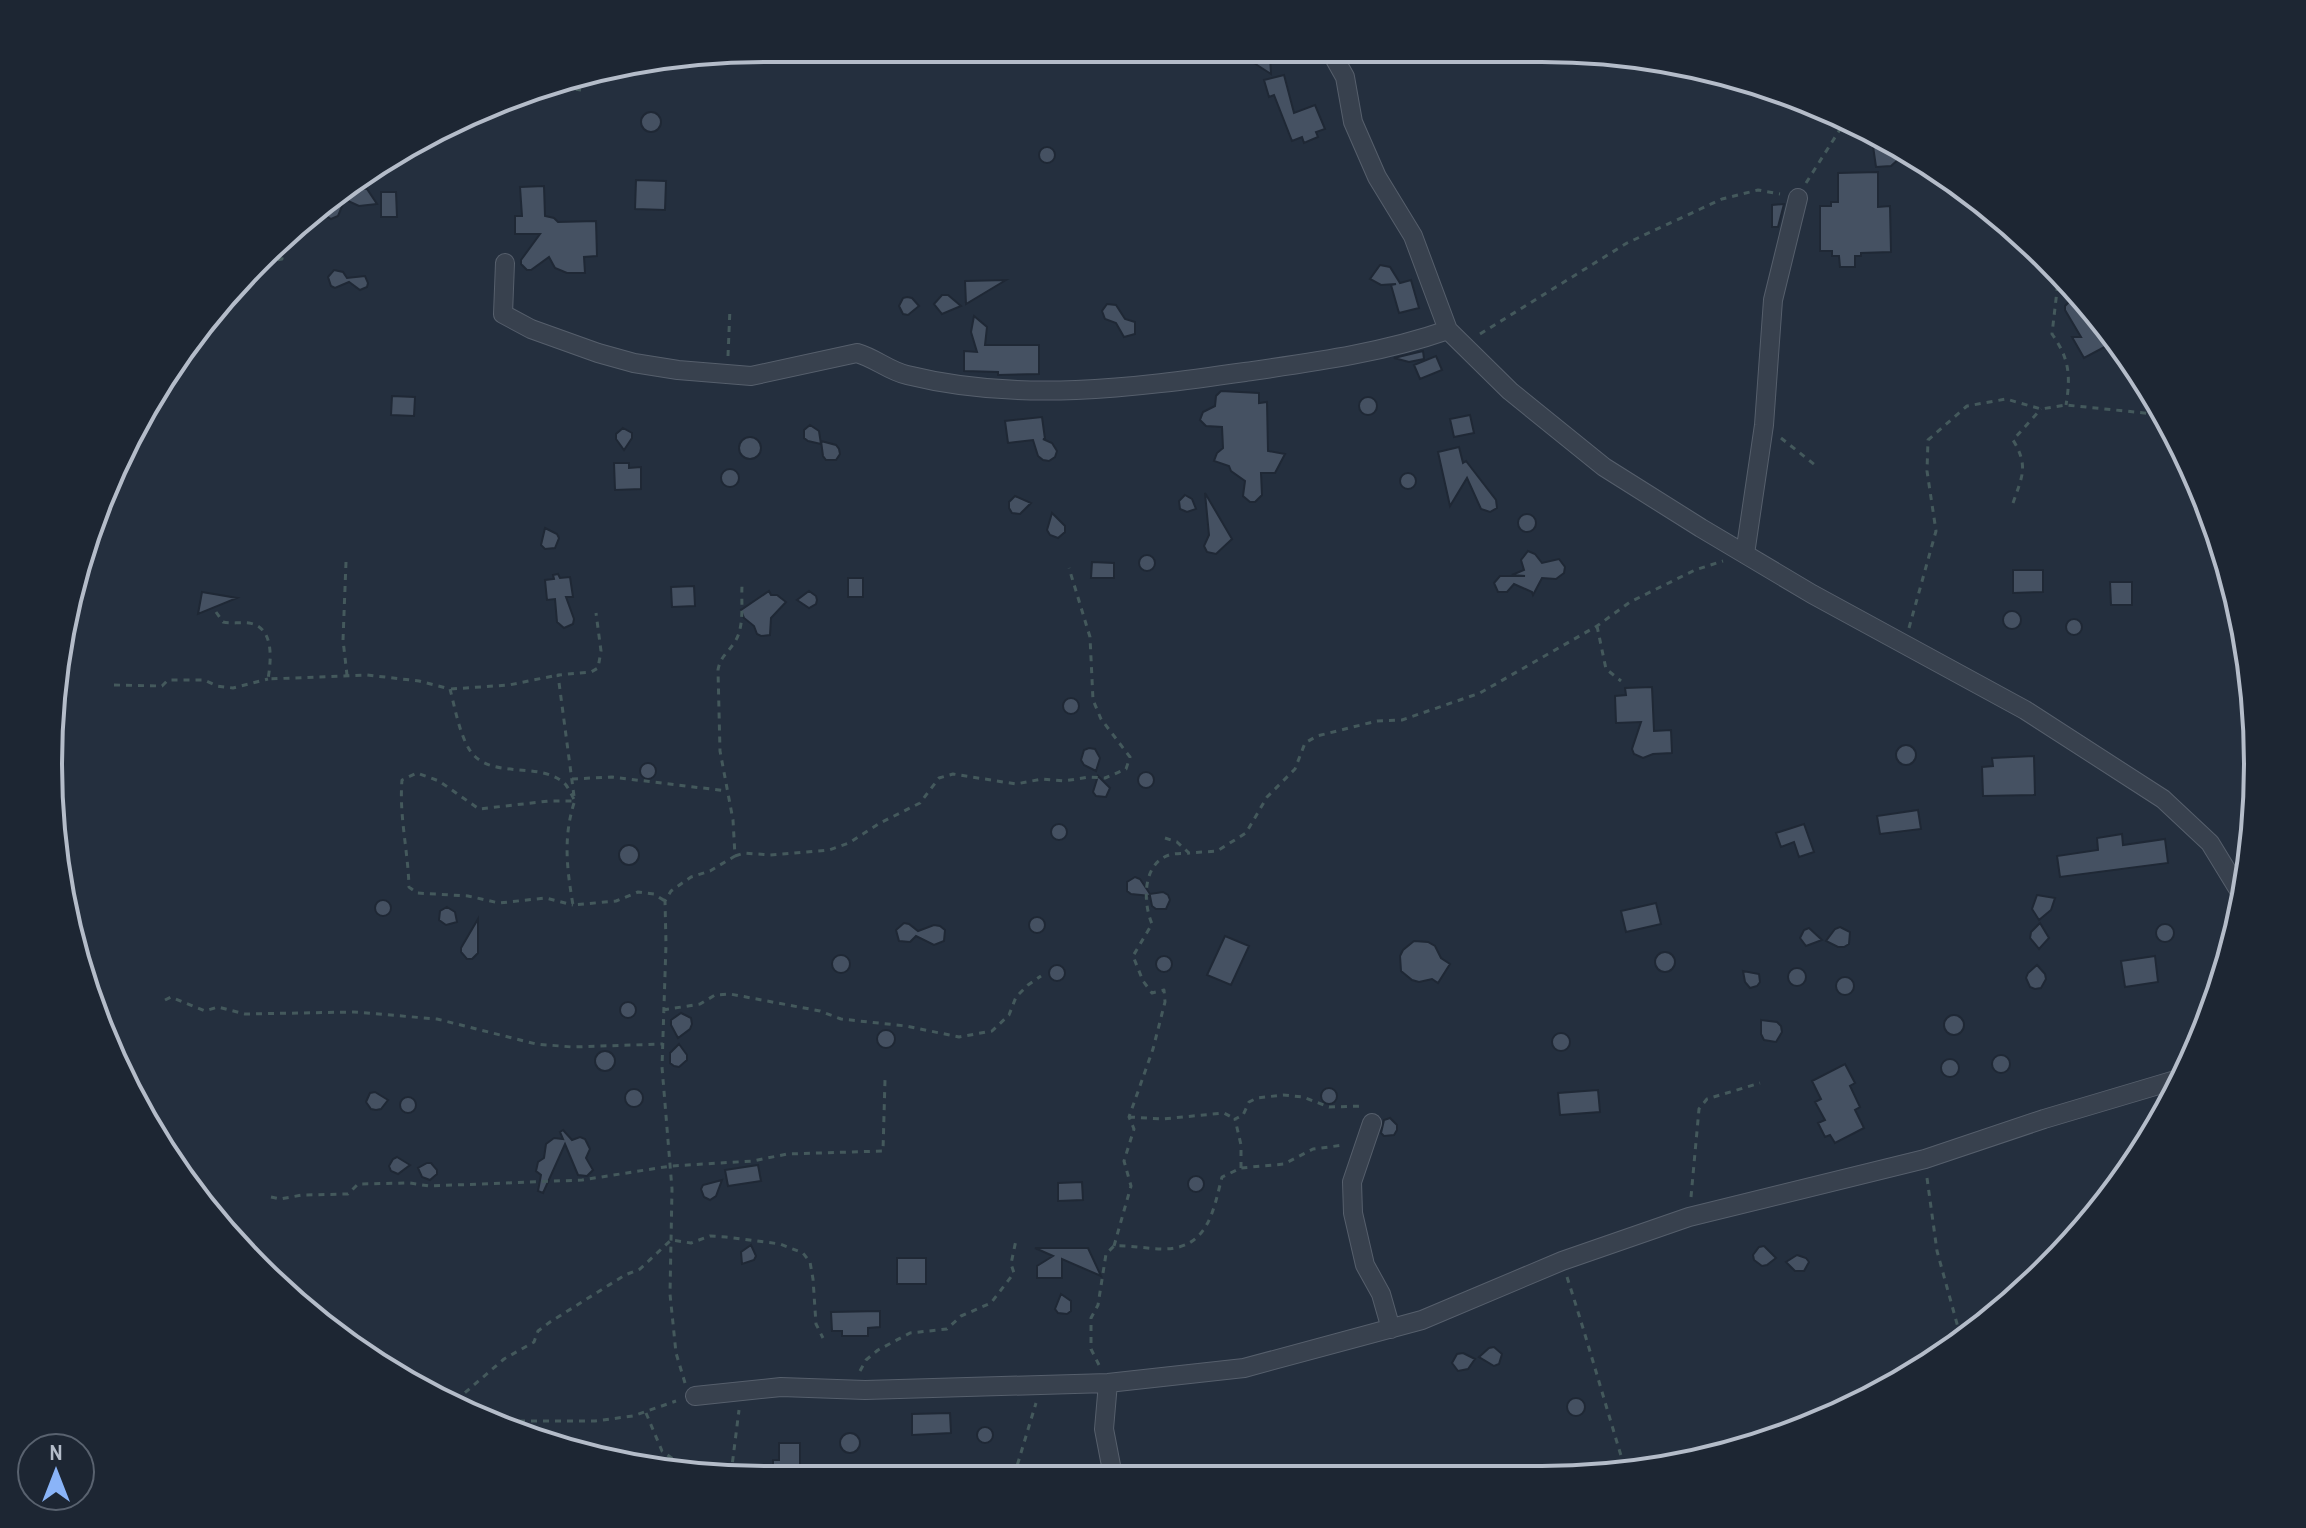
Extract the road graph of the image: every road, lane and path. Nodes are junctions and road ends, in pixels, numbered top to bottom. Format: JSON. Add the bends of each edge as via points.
{"nodes":[{"id":1,"x":1337,"y":62,"type":"edge"},
{"id":2,"x":572,"y":89,"type":"edge"},
{"id":3,"x":581,"y":90,"type":"dead end"},
{"id":4,"x":1840,"y":128,"type":"edge"},
{"id":5,"x":1798,"y":198,"type":"junction"},
{"id":6,"x":505,"y":263,"type":"dead end"},
{"id":7,"x":2057,"y":288,"type":"edge"},
{"id":8,"x":730,"y":308,"type":"dead end"},
{"id":9,"x":1448,"y":330,"type":"junction"},
{"id":10,"x":1461,"y":346,"type":"junction"},
{"id":11,"x":731,"y":376,"type":"junction"},
{"id":12,"x":2066,"y":405,"type":"junction"},
{"id":13,"x":2041,"y":409,"type":"junction"},
{"id":14,"x":2150,"y":414,"type":"edge"},
{"id":15,"x":1764,"y":425,"type":"junction"},
{"id":16,"x":1815,"y":465,"type":"dead end"},
{"id":17,"x":2013,"y":503,"type":"dead end"},
{"id":18,"x":1745,"y":554,"type":"junction"},
{"id":19,"x":346,"y":562,"type":"dead end"},
{"id":20,"x":1069,"y":568,"type":"dead end"},
{"id":21,"x":742,"y":586,"type":"dead end"},
{"id":22,"x":216,"y":612,"type":"dead end"},
{"id":23,"x":596,"y":613,"type":"dead end"},
{"id":24,"x":1597,"y":626,"type":"junction"},
{"id":25,"x":1905,"y":646,"type":"junction"},
{"id":26,"x":347,"y":675,"type":"junction"},
{"id":27,"x":558,"y":675,"type":"junction"},
{"id":28,"x":268,"y":679,"type":"junction"},
{"id":29,"x":1621,"y":681,"type":"dead end"},
{"id":30,"x":114,"y":685,"type":"dead end"},
{"id":31,"x":450,"y":689,"type":"junction"},
{"id":32,"x":571,"y":779,"type":"junction"},
{"id":33,"x":727,"y":791,"type":"junction"},
{"id":34,"x":575,"y":801,"type":"junction"},
{"id":35,"x":1165,"y":838,"type":"dead end"},
{"id":36,"x":1189,"y":853,"type":"junction"},
{"id":37,"x":735,"y":856,"type":"junction"},
{"id":38,"x":2234,"y":882,"type":"edge"},
{"id":39,"x":665,"y":901,"type":"junction"},
{"id":40,"x":573,"y":905,"type":"junction"},
{"id":41,"x":1041,"y":976,"type":"dead end"},
{"id":42,"x":165,"y":1000,"type":"dead end"},
{"id":43,"x":663,"y":1010,"type":"junction"},
{"id":44,"x":663,"y":1044,"type":"junction"},
{"id":45,"x":885,"y":1080,"type":"dead end"},
{"id":46,"x":2168,"y":1082,"type":"edge"},
{"id":47,"x":1760,"y":1083,"type":"dead end"},
{"id":48,"x":1129,"y":1117,"type":"junction"},
{"id":49,"x":1235,"y":1119,"type":"junction"},
{"id":50,"x":1372,"y":1123,"type":"joint"},
{"id":51,"x":1364,"y":1147,"type":"junction"},
{"id":52,"x":1925,"y":1159,"type":"junction"},
{"id":53,"x":671,"y":1166,"type":"junction"},
{"id":54,"x":1241,"y":1168,"type":"junction"},
{"id":55,"x":271,"y":1197,"type":"dead end"},
{"id":56,"x":1689,"y":1217,"type":"junction"},
{"id":57,"x":671,"y":1240,"type":"junction"},
{"id":58,"x":1016,"y":1240,"type":"dead end"},
{"id":59,"x":1114,"y":1246,"type":"junction"},
{"id":60,"x":1562,"y":1261,"type":"junction"},
{"id":61,"x":1391,"y":1329,"type":"junction"},
{"id":62,"x":1958,"y":1329,"type":"edge"},
{"id":63,"x":823,"y":1338,"type":"dead end"},
{"id":64,"x":1108,"y":1383,"type":"junction"},
{"id":65,"x":1041,"y":1384,"type":"junction"},
{"id":66,"x":845,"y":1390,"type":"junction"},
{"id":67,"x":741,"y":1392,"type":"junction"},
{"id":68,"x":695,"y":1396,"type":"junction"},
{"id":69,"x":460,"y":1397,"type":"edge"},
{"id":70,"x":646,"y":1412,"type":"junction"},
{"id":71,"x":516,"y":1421,"type":"edge"},
{"id":72,"x":675,"y":1460,"type":"edge"},
{"id":73,"x":1623,"y":1461,"type":"edge"},
{"id":74,"x":732,"y":1465,"type":"edge"},
{"id":75,"x":1017,"y":1466,"type":"edge"},
{"id":76,"x":1111,"y":1466,"type":"edge"}],
"edges":[{"from":1,"to":9,"type":"street","via":[[1345,77],[1353,122],[1377,177],[1413,236]]},
{"from":2,"to":3,"type":"path"},
{"from":4,"to":5,"type":"path"},
{"from":5,"to":10,"type":"path","via":[[1758,190],[1722,199],[1627,243]]},
{"from":5,"to":15,"type":"street","via":[[1773,300]]},
{"from":6,"to":11,"type":"street","via":[[503,314],[531,329],[634,363]]},
{"from":7,"to":12,"type":"path","via":[[2052,334],[2065,352]]},
{"from":8,"to":11,"type":"path"},
{"from":9,"to":10,"type":"street"},
{"from":9,"to":11,"type":"street","via":[[1379,351],[1311,363],[1066,392],[903,375],[857,353]]},
{"from":10,"to":18,"type":"street","via":[[1604,467]]},
{"from":12,"to":13,"type":"path"},
{"from":12,"to":14,"type":"path"},
{"from":13,"to":17,"type":"path","via":[[2013,440],[2024,472]]},
{"from":13,"to":25,"type":"path","via":[[2006,399],[1967,406],[1928,440],[1936,531]]},
{"from":15,"to":16,"type":"path"},
{"from":15,"to":18,"type":"street"},
{"from":18,"to":24,"type":"path","via":[[1675,579]]},
{"from":18,"to":25,"type":"street"},
{"from":19,"to":26,"type":"path"},
{"from":20,"to":37,"type":"path","via":[[1090,637],[1093,700],[1130,757],[1126,769],[1105,778],[1016,784],[953,774],[939,778],[920,803],[849,843],[829,850]]},
{"from":21,"to":33,"type":"path","via":[[739,631],[719,659],[718,670],[720,751]]},
{"from":22,"to":28,"type":"path","via":[[223,622],[258,627],[272,650]]},
{"from":23,"to":27,"type":"path","via":[[598,668]]},
{"from":24,"to":29,"type":"path","via":[[1606,669]]},
{"from":24,"to":36,"type":"path","via":[[1480,693],[1402,720],[1317,736],[1305,743],[1295,769],[1267,797],[1246,833],[1217,851]]},
{"from":25,"to":38,"type":"street","via":[[2025,710],[2163,799],[2210,843]]},
{"from":26,"to":28,"type":"path"},
{"from":26,"to":31,"type":"path"},
{"from":27,"to":31,"type":"path"},
{"from":27,"to":32,"type":"path"},
{"from":28,"to":30,"type":"path","via":[[233,688],[204,680]]},
{"from":31,"to":34,"type":"path","via":[[470,750],[492,765],[547,773],[566,785]]},
{"from":32,"to":33,"type":"path","via":[[612,777]]},
{"from":32,"to":34,"type":"path"},
{"from":33,"to":37,"type":"path"},
{"from":34,"to":40,"type":"path","via":[[566,857]]},
{"from":34,"to":40,"type":"path","via":[[479,809],[439,781],[417,773],[402,780],[400,809],[409,887],[417,893],[499,903],[546,898]]},
{"from":35,"to":36,"type":"path"},
{"from":36,"to":48,"type":"path","via":[[1167,856],[1146,883],[1152,924],[1133,956],[1143,981],[1152,993],[1164,990],[1165,1002]]},
{"from":37,"to":39,"type":"path","via":[[691,877]]},
{"from":39,"to":40,"type":"path","via":[[645,891],[616,901]]},
{"from":39,"to":43,"type":"path"},
{"from":41,"to":43,"type":"path","via":[[1016,997],[1009,1015],[992,1031],[959,1037],[841,1019],[730,994]]},
{"from":42,"to":44,"type":"path","via":[[245,1014],[354,1012],[437,1019],[536,1044]]},
{"from":43,"to":44,"type":"path"},
{"from":44,"to":53,"type":"path"},
{"from":45,"to":53,"type":"path","via":[[883,1151]]},
{"from":46,"to":52,"type":"street"},
{"from":47,"to":56,"type":"path","via":[[1707,1099],[1699,1109]]},
{"from":48,"to":49,"type":"path","via":[[1224,1113]]},
{"from":48,"to":59,"type":"path","via":[[1134,1129],[1124,1161],[1131,1186]]},
{"from":49,"to":50,"type":"path","via":[[1257,1098],[1283,1095],[1329,1107],[1366,1106]]},
{"from":49,"to":54,"type":"path"},
{"from":50,"to":51,"type":"street"},
{"from":51,"to":54,"type":"path","via":[[1313,1149],[1284,1164]]},
{"from":51,"to":61,"type":"street","via":[[1352,1182],[1354,1224]]},
{"from":52,"to":56,"type":"street"},
{"from":52,"to":62,"type":"path","via":[[1937,1251]]},
{"from":53,"to":55,"type":"path","via":[[582,1180],[429,1186],[373,1182],[358,1184],[348,1194]]},
{"from":53,"to":57,"type":"path"},
{"from":54,"to":59,"type":"path","via":[[1222,1177],[1204,1232],[1181,1247]]},
{"from":56,"to":60,"type":"street"},
{"from":57,"to":63,"type":"path","via":[[691,1243],[726,1237],[780,1244],[803,1253],[810,1262],[816,1324]]},
{"from":57,"to":68,"type":"path","via":[[676,1353]]},
{"from":57,"to":69,"type":"path","via":[[640,1269],[550,1322],[534,1342],[504,1359]]},
{"from":58,"to":66,"type":"path","via":[[1014,1273],[991,1303],[961,1316],[947,1329],[910,1333],[878,1350]]},
{"from":59,"to":64,"type":"path","via":[[1106,1254],[1091,1318],[1091,1349]]},
{"from":60,"to":61,"type":"street"},
{"from":60,"to":73,"type":"path"},
{"from":61,"to":64,"type":"street","via":[[1244,1368]]},
{"from":64,"to":65,"type":"street"},
{"from":64,"to":76,"type":"street","via":[[1104,1429]]},
{"from":65,"to":66,"type":"street"},
{"from":65,"to":75,"type":"path"},
{"from":66,"to":67,"type":"street","via":[[781,1387]]},
{"from":67,"to":68,"type":"street"},
{"from":67,"to":74,"type":"path"},
{"from":68,"to":70,"type":"path"},
{"from":70,"to":71,"type":"path","via":[[595,1421]]},
{"from":70,"to":72,"type":"path","via":[[662,1451]]}]}
